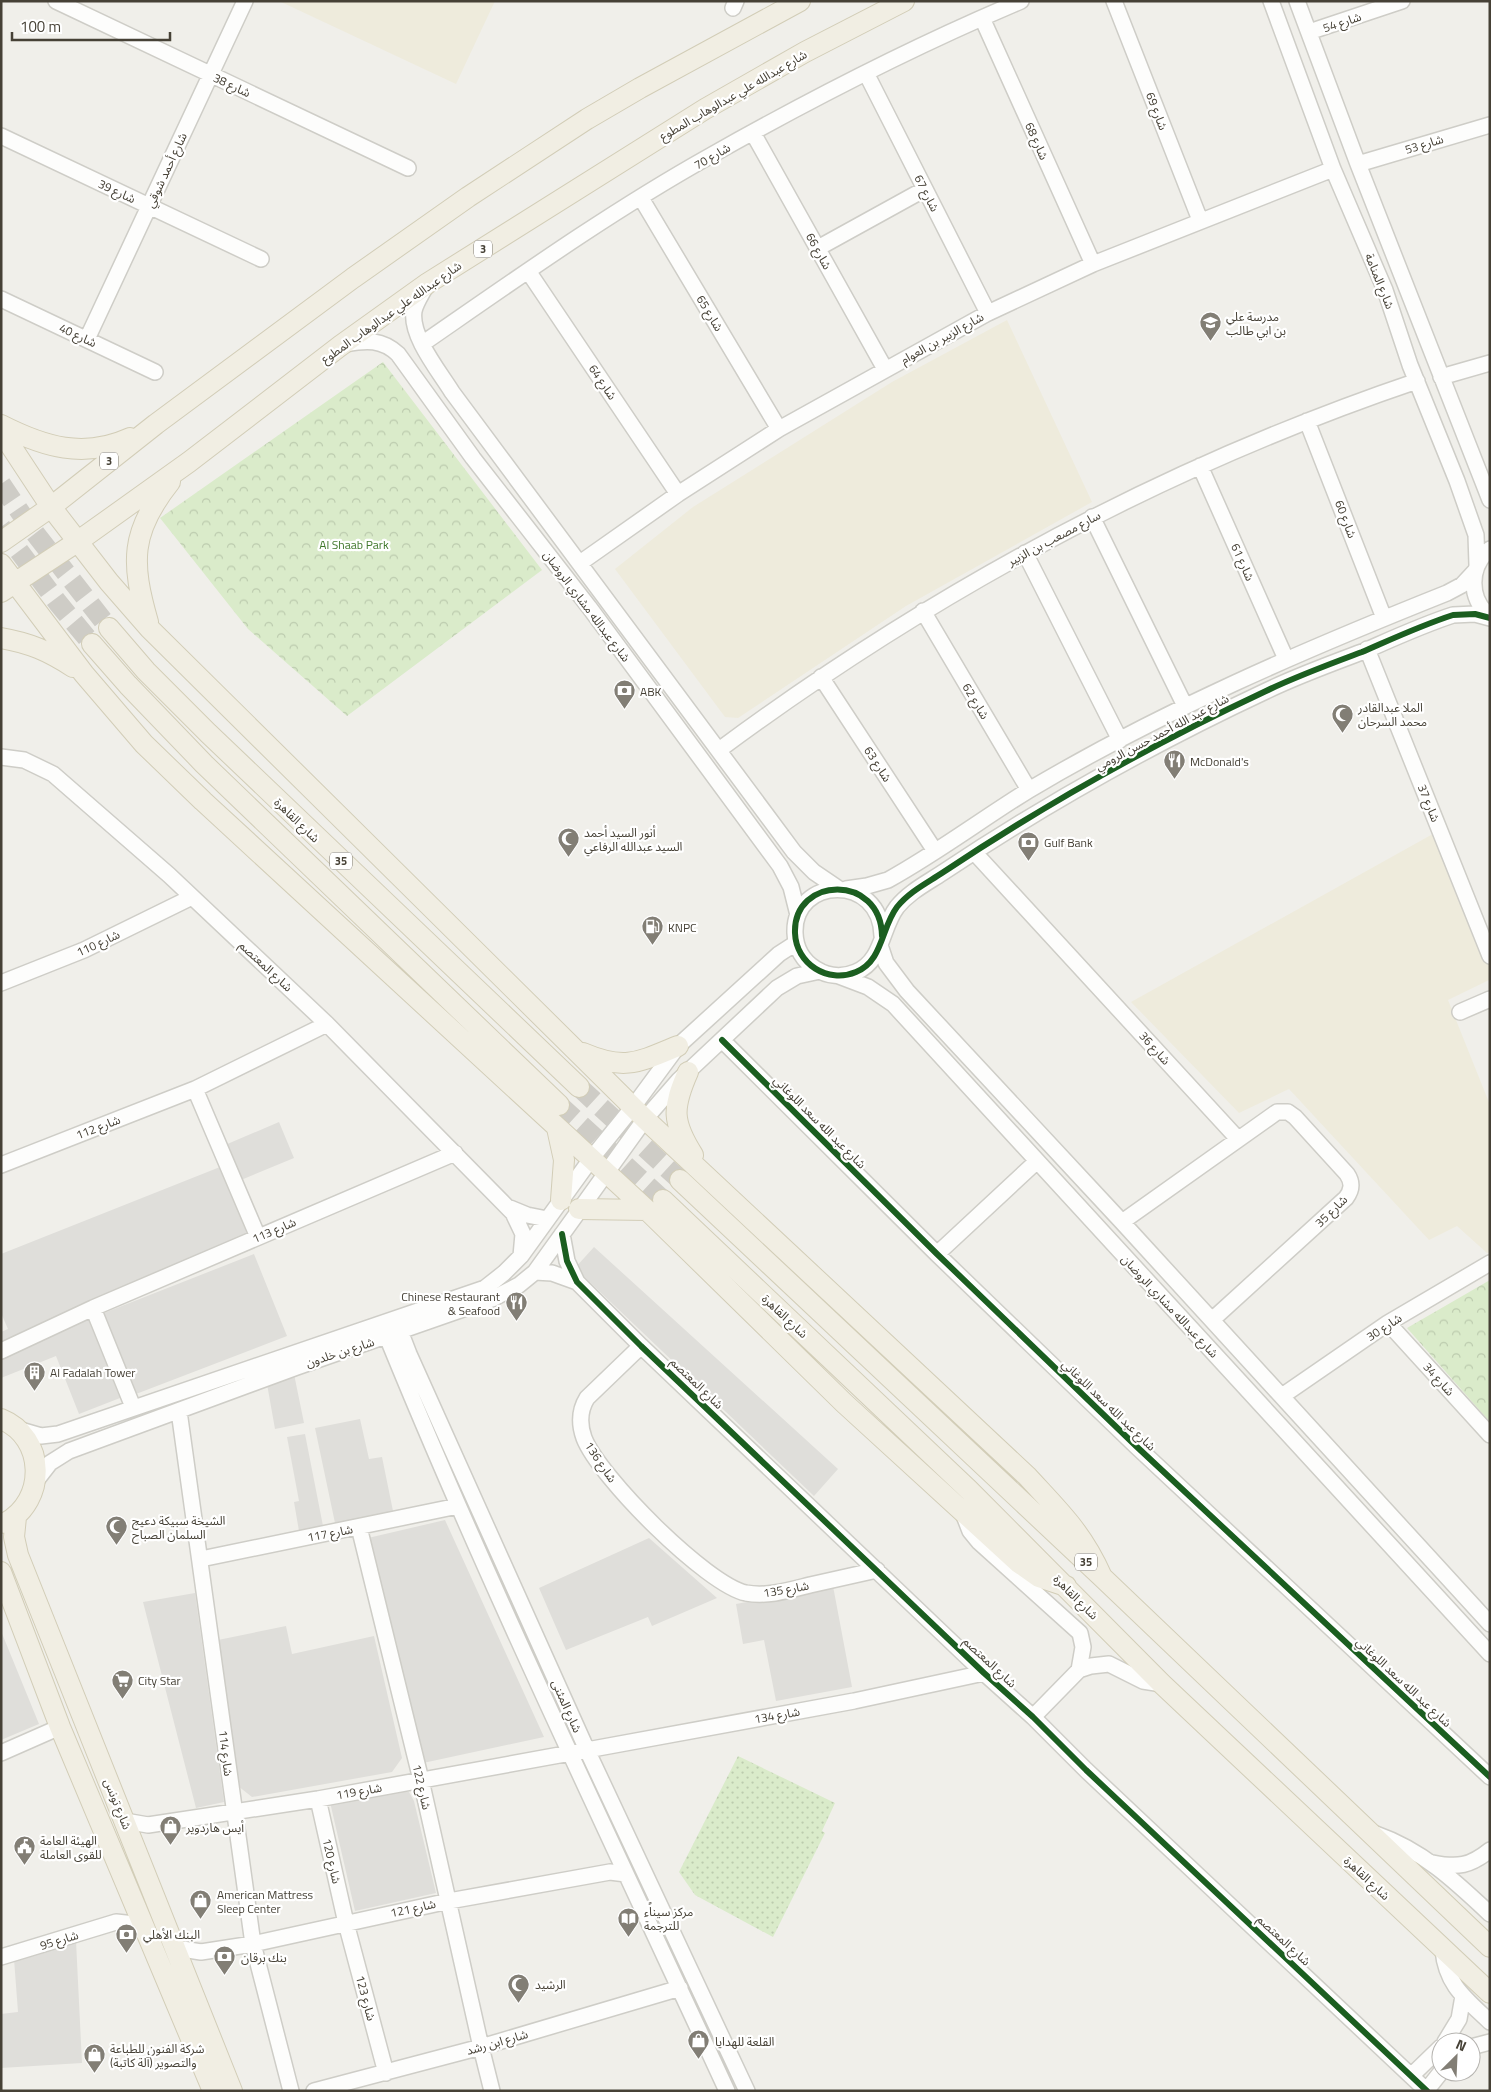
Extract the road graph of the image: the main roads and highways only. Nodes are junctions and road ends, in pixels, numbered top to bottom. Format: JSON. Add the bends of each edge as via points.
{"nodes":[{"id":1,"x":800,"y":1,"type":"edge"},
{"id":2,"x":904,"y":1,"type":"edge"},
{"id":3,"x":156,"y":424,"type":"junction"},
{"id":4,"x":1,"y":425,"type":"edge"},
{"id":5,"x":1,"y":431,"type":"edge"},
{"id":6,"x":189,"y":462,"type":"junction"},
{"id":7,"x":51,"y":507,"type":"junction"},
{"id":8,"x":1,"y":542,"type":"edge"},
{"id":9,"x":77,"y":542,"type":"junction"},
{"id":10,"x":1,"y":564,"type":"edge"},
{"id":11,"x":8,"y":587,"type":"edge"},
{"id":12,"x":109,"y":628,"type":"tunnel mouth"},
{"id":13,"x":150,"y":629,"type":"junction"},
{"id":14,"x":1,"y":638,"type":"edge"},
{"id":15,"x":92,"y":644,"type":"tunnel mouth"},
{"id":16,"x":84,"y":674,"type":"junction"},
{"id":17,"x":678,"y":1046,"type":"road end"},
{"id":18,"x":577,"y":1051,"type":"junction"},
{"id":19,"x":688,"y":1072,"type":"road end"},
{"id":20,"x":579,"y":1088,"type":"tunnel mouth"},
{"id":21,"x":559,"y":1105,"type":"tunnel mouth"},
{"id":22,"x":557,"y":1128,"type":"junction"},
{"id":23,"x":703,"y":1172,"type":"junction"},
{"id":24,"x":680,"y":1180,"type":"tunnel mouth"},
{"id":25,"x":561,"y":1200,"type":"road end"},
{"id":26,"x":655,"y":1205,"type":"junction"},
{"id":27,"x":579,"y":1210,"type":"road end"},
{"id":28,"x":9,"y":1424,"type":"edge"},
{"id":29,"x":9,"y":1521,"type":"edge"},
{"id":30,"x":1,"y":1572,"type":"edge"},
{"id":31,"x":1102,"y":1578,"type":"junction"},
{"id":32,"x":1066,"y":1586,"type":"junction"},
{"id":33,"x":46,"y":1624,"type":"junction"},
{"id":34,"x":21,"y":1626,"type":"junction"},
{"id":35,"x":1490,"y":1947,"type":"edge"},
{"id":36,"x":1490,"y":1993,"type":"edge"},
{"id":37,"x":213,"y":2091,"type":"edge"},
{"id":38,"x":232,"y":2091,"type":"edge"}],
"edges":[{"from":1,"to":3,"type":"main road","number":"3","via":[[647,83],[579,124],[353,278]]},
{"from":2,"to":6,"type":"main road","name":"شارع عبدالله علي عبدالوهاب المطوع","number":"3","via":[[705,109],[428,283]]},
{"from":3,"to":4,"type":"main road","via":[[122,442],[85,449],[47,445]]},
{"from":3,"to":7,"type":"main road","number":"3"},
{"from":5,"to":7,"type":"main road"},
{"from":6,"to":9,"type":"main road","name":"شارع عبدالله علي عبدالوهاب المطوع","number":"3"},
{"from":6,"to":13,"type":"main road","via":[[154,503],[137,545],[137,575]]},
{"from":7,"to":8,"type":"main road","number":"3"},
{"from":7,"to":9,"type":"main road"},
{"from":9,"to":11,"type":"main road","name":"شارع عبدالله علي عبدالوهاب المطوع","number":"3"},
{"from":9,"to":13,"type":"main road"},
{"from":10,"to":11,"type":"main road"},
{"from":11,"to":16,"type":"main road"},
{"from":12,"to":20,"type":"main road","name":"شارع القاهرة","number":"35","via":[[146,671],[221,746]]},
{"from":13,"to":18,"type":"main road"},
{"from":14,"to":16,"type":"main road","via":[[46,650]]},
{"from":15,"to":21,"type":"main road","name":"شارع القاهرة","number":"35","via":[[204,764]]},
{"from":16,"to":22,"type":"main road","via":[[144,744],[203,801]]},
{"from":17,"to":18,"type":"main road","via":[[624,1064]]},
{"from":18,"to":23,"type":"main road"},
{"from":19,"to":23,"type":"main road","via":[[679,1094],[676,1122]]},
{"from":22,"to":25,"type":"main road","via":[[564,1160]]},
{"from":22,"to":26,"type":"main road","via":[[598,1166]]},
{"from":23,"to":31,"type":"main road","via":[[1049,1499],[1076,1529]]},
{"from":24,"to":31,"type":"main road","number":"35"},
{"from":26,"to":27,"type":"main road"},
{"from":26,"to":32,"type":"main road","name":"شارع القاهرة","number":"35","via":[[969,1490]]},
{"from":26,"to":32,"type":"main road","via":[[844,1403],[1029,1570],[1049,1582]]},
{"from":28,"to":29,"type":"main road","via":[[31,1447],[36,1481],[29,1501]]},
{"from":29,"to":33,"type":"main road","name":"شارع تونس","via":[[18,1555]]},
{"from":30,"to":34,"type":"main road","name":"شارع تونس"},
{"from":31,"to":35,"type":"main road","number":"35"},
{"from":32,"to":36,"type":"main road","name":"شارع القاهرة","number":"35","via":[[1162,1684]]},
{"from":33,"to":34,"type":"main road","via":[[38,1612],[29,1612],[22,1619]]},
{"from":33,"to":38,"type":"main road","name":"شارع تونس"},
{"from":34,"to":37,"type":"main road","name":"شارع تونس"}]}
